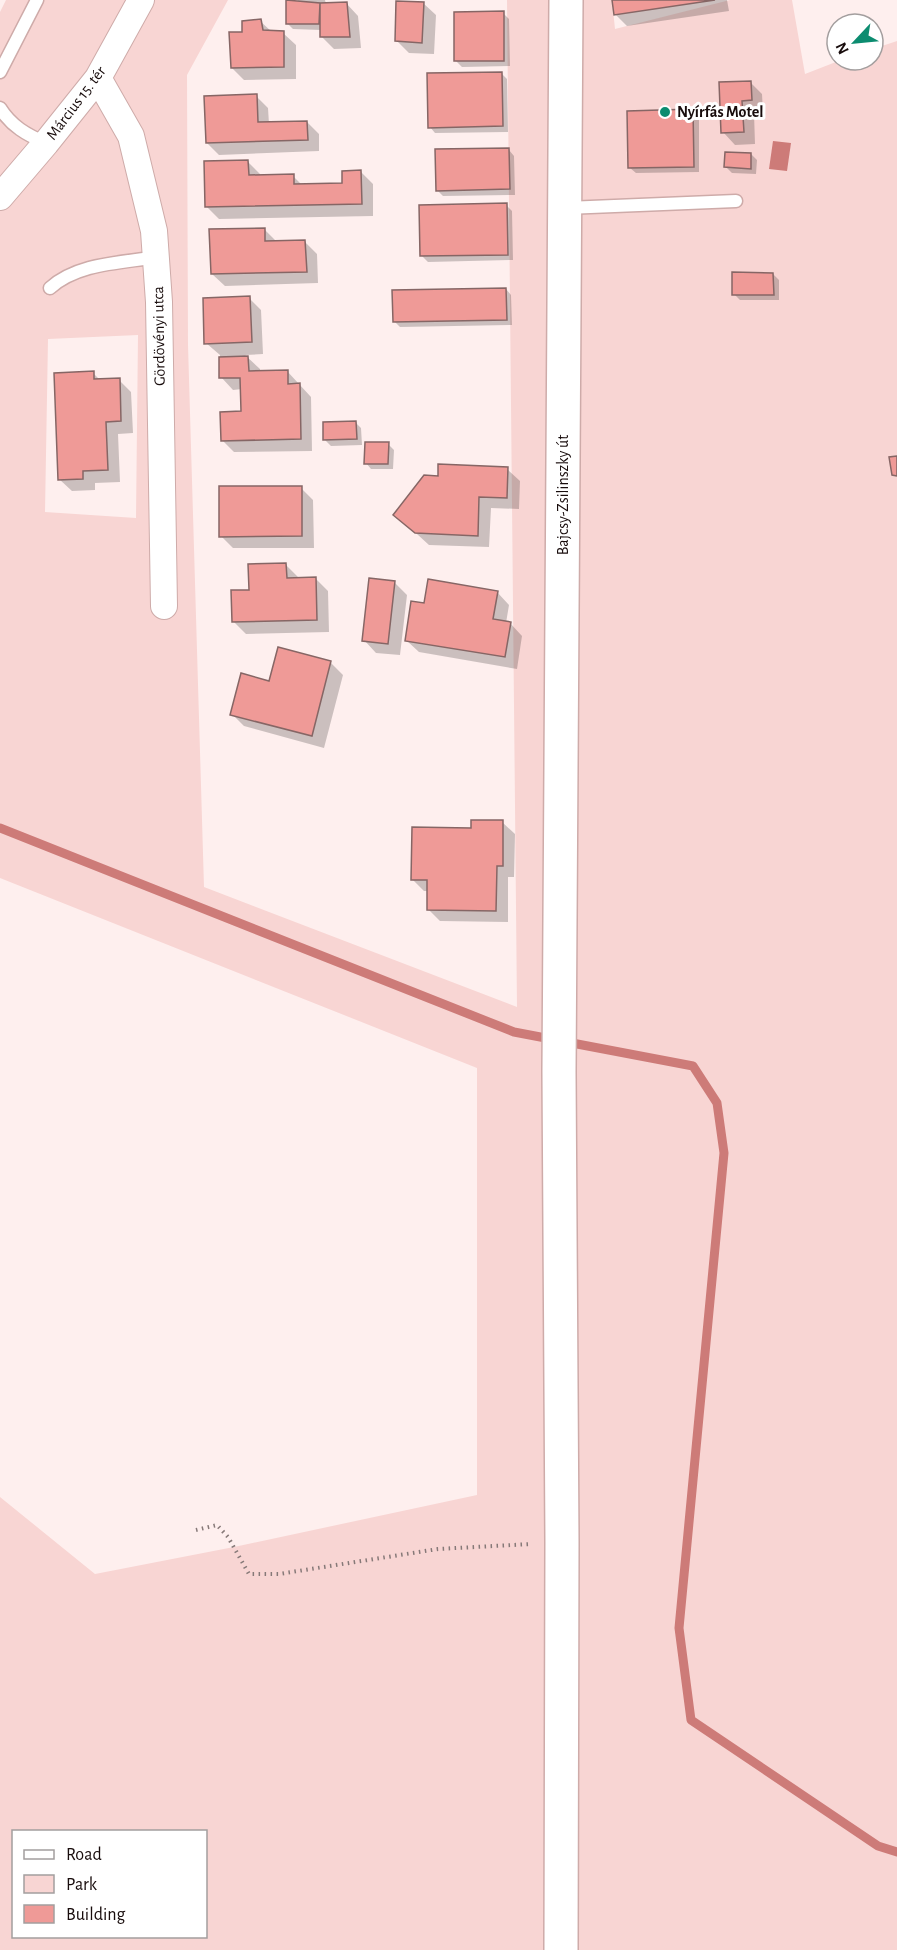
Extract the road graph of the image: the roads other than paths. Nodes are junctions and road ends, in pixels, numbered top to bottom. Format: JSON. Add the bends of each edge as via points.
{"nodes":[{"id":1,"x":37,"y":0,"type":"edge"},
{"id":2,"x":141,"y":0,"type":"edge"},
{"id":3,"x":566,"y":0,"type":"edge"},
{"id":4,"x":0,"y":72,"type":"edge"},
{"id":5,"x":98,"y":78,"type":"junction"},
{"id":6,"x":0,"y":108,"type":"edge"},
{"id":7,"x":46,"y":143,"type":"junction"},
{"id":8,"x":0,"y":197,"type":"edge"},
{"id":9,"x":736,"y":201,"type":"dead end"},
{"id":10,"x":565,"y":208,"type":"junction"},
{"id":11,"x":157,"y":257,"type":"junction"},
{"id":12,"x":50,"y":288,"type":"dead end"},
{"id":13,"x":164,"y":606,"type":"dead end"},
{"id":14,"x":561,"y":1950,"type":"edge"}],
"edges":[{"from":1,"to":4,"type":"lane"},
{"from":2,"to":5,"type":"street","name":"Március 15. tér"},
{"from":3,"to":10,"type":"main road","name":"Bajcsy-Zsilinszky út"},
{"from":5,"to":7,"type":"street","name":"Március 15. tér"},
{"from":5,"to":11,"type":"street","name":"Gördövényi utca","via":[[131,136]]},
{"from":6,"to":7,"type":"lane","via":[[10,122]]},
{"from":7,"to":8,"type":"street","name":"Március 15. tér"},
{"from":9,"to":10,"type":"lane"},
{"from":10,"to":14,"type":"main road","name":"Bajcsy-Zsilinszky út","via":[[559,1072]]},
{"from":11,"to":12,"type":"lane","via":[[80,270]]},
{"from":11,"to":13,"type":"street","name":"Gördövényi utca"}]}
